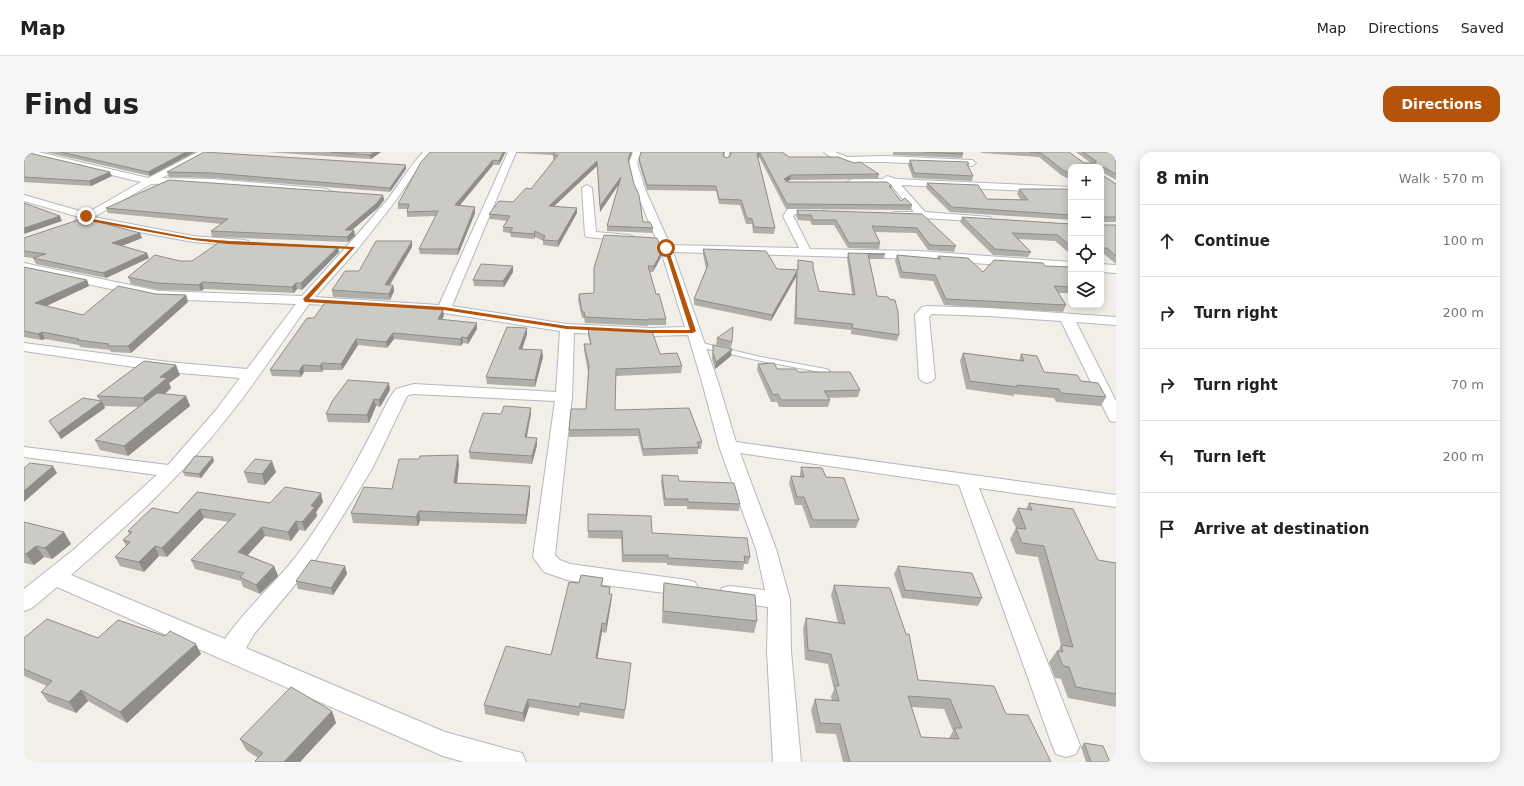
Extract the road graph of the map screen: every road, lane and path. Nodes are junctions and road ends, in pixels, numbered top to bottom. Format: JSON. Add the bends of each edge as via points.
{"nodes":[{"id":1,"x":27,"y":152,"type":"edge"},
{"id":2,"x":206,"y":152,"type":"edge"},
{"id":3,"x":428,"y":152,"type":"edge"},
{"id":4,"x":512,"y":152,"type":"edge"},
{"id":5,"x":637,"y":152,"type":"edge"},
{"id":6,"x":727,"y":152,"type":"edge"},
{"id":7,"x":828,"y":152,"type":"edge"},
{"id":8,"x":971,"y":152,"type":"edge"},
{"id":9,"x":726,"y":160,"type":"edge"},
{"id":10,"x":843,"y":160,"type":"junction"},
{"id":11,"x":976,"y":169,"type":"junction"},
{"id":12,"x":149,"y":180,"type":"junction"},
{"id":13,"x":846,"y":182,"type":"edge"},
{"id":14,"x":893,"y":182,"type":"junction"},
{"id":15,"x":986,"y":187,"type":"junction"},
{"id":16,"x":586,"y":188,"type":"dead end"},
{"id":17,"x":1068,"y":190,"type":"edge"},
{"id":18,"x":339,"y":193,"type":"edge"},
{"id":19,"x":24,"y":198,"type":"edge"},
{"id":20,"x":835,"y":212,"type":"edge"},
{"id":21,"x":886,"y":214,"type":"edge"},
{"id":22,"x":922,"y":215,"type":"junction"},
{"id":23,"x":85,"y":217,"type":"junction"},
{"id":24,"x":1000,"y":220,"type":"edge"},
{"id":25,"x":71,"y":224,"type":"edge"},
{"id":26,"x":664,"y":243,"type":"junction"},
{"id":27,"x":251,"y":244,"type":"edge"},
{"id":28,"x":338,"y":247,"type":"edge"},
{"id":29,"x":353,"y":248,"type":"junction"},
{"id":30,"x":806,"y":251,"type":"junction"},
{"id":31,"x":1068,"y":266,"type":"edge"},
{"id":32,"x":24,"y":267,"type":"edge"},
{"id":33,"x":1104,"y":268,"type":"edge"},
{"id":34,"x":1116,"y":269,"type":"edge"},
{"id":35,"x":305,"y":300,"type":"junction"},
{"id":36,"x":444,"y":309,"type":"junction"},
{"id":37,"x":1067,"y":318,"type":"junction"},
{"id":38,"x":1116,"y":322,"type":"edge"},
{"id":39,"x":567,"y":328,"type":"junction"},
{"id":40,"x":693,"y":331,"type":"junction"},
{"id":41,"x":698,"y":344,"type":"junction"},
{"id":42,"x":24,"y":347,"type":"edge"},
{"id":43,"x":826,"y":371,"type":"edge"},
{"id":44,"x":251,"y":374,"type":"junction"},
{"id":45,"x":927,"y":378,"type":"dead end"},
{"id":46,"x":564,"y":397,"type":"junction"},
{"id":47,"x":1116,"y":417,"type":"edge"},
{"id":48,"x":728,"y":446,"type":"junction"},
{"id":49,"x":24,"y":452,"type":"edge"},
{"id":50,"x":172,"y":471,"type":"junction"},
{"id":51,"x":967,"y":480,"type":"junction"},
{"id":52,"x":1116,"y":502,"type":"edge"},
{"id":53,"x":54,"y":578,"type":"junction"},
{"id":54,"x":779,"y":600,"type":"junction"},
{"id":55,"x":24,"y":602,"type":"edge"},
{"id":56,"x":230,"y":652,"type":"junction"},
{"id":57,"x":1066,"y":745,"type":"dead end"},
{"id":58,"x":512,"y":762,"type":"edge"},
{"id":59,"x":787,"y":762,"type":"edge"}],
"edges":[{"from":1,"to":12,"type":"street"},
{"from":2,"to":12,"type":"street"},
{"from":3,"to":29,"type":"street","via":[[411,166]]},
{"from":4,"to":36,"type":"street"},
{"from":5,"to":26,"type":"street","via":[[633,163],[640,189]]},
{"from":6,"to":9,"type":"lane"},
{"from":7,"to":10,"type":"street"},
{"from":8,"to":11,"type":"street"},
{"from":10,"to":11,"type":"street","via":[[885,159]]},
{"from":10,"to":14,"type":"street"},
{"from":11,"to":15,"type":"street"},
{"from":12,"to":18,"type":"street"},
{"from":12,"to":23,"type":"street"},
{"from":13,"to":14,"type":"street"},
{"from":14,"to":15,"type":"street"},
{"from":14,"to":22,"type":"street"},
{"from":15,"to":17,"type":"street"},
{"from":16,"to":26,"type":"street","via":[[591,235],[644,238]]},
{"from":19,"to":23,"type":"street"},
{"from":20,"to":30,"type":"street","via":[[792,211],[789,214]]},
{"from":21,"to":22,"type":"street"},
{"from":22,"to":24,"type":"street"},
{"from":23,"to":25,"type":"street"},
{"from":23,"to":27,"type":"street","via":[[193,239]]},
{"from":26,"to":30,"type":"street"},
{"from":26,"to":40,"type":"street"},
{"from":28,"to":29,"type":"street"},
{"from":29,"to":35,"type":"street"},
{"from":30,"to":31,"type":"street","via":[[919,254]]},
{"from":32,"to":35,"type":"street","via":[[160,295]]},
{"from":33,"to":34,"type":"street"},
{"from":35,"to":36,"type":"street"},
{"from":35,"to":44,"type":"street"},
{"from":36,"to":39,"type":"street"},
{"from":37,"to":38,"type":"street"},
{"from":37,"to":45,"type":"street","via":[[927,310],[922,315]]},
{"from":37,"to":47,"type":"street"},
{"from":39,"to":40,"type":"street","via":[[650,332]]},
{"from":39,"to":46,"type":"street"},
{"from":40,"to":41,"type":"street"},
{"from":41,"to":43,"type":"lane"},
{"from":41,"to":48,"type":"street"},
{"from":42,"to":44,"type":"street","via":[[168,367]]},
{"from":44,"to":50,"type":"street","via":[[217,419]]},
{"from":46,"to":54,"type":"street","via":[[544,557],[552,566],[567,572]]},
{"from":46,"to":56,"type":"street","via":[[414,389],[402,392],[363,469],[307,557],[246,627]]},
{"from":48,"to":51,"type":"street"},
{"from":48,"to":54,"type":"street","via":[[766,549]]},
{"from":49,"to":50,"type":"street"},
{"from":50,"to":53,"type":"street"},
{"from":51,"to":52,"type":"street"},
{"from":51,"to":57,"type":"street"},
{"from":53,"to":55,"type":"street"},
{"from":53,"to":56,"type":"street"},
{"from":54,"to":59,"type":"street","via":[[779,651]]},
{"from":56,"to":58,"type":"street","via":[[443,744]]}]}
